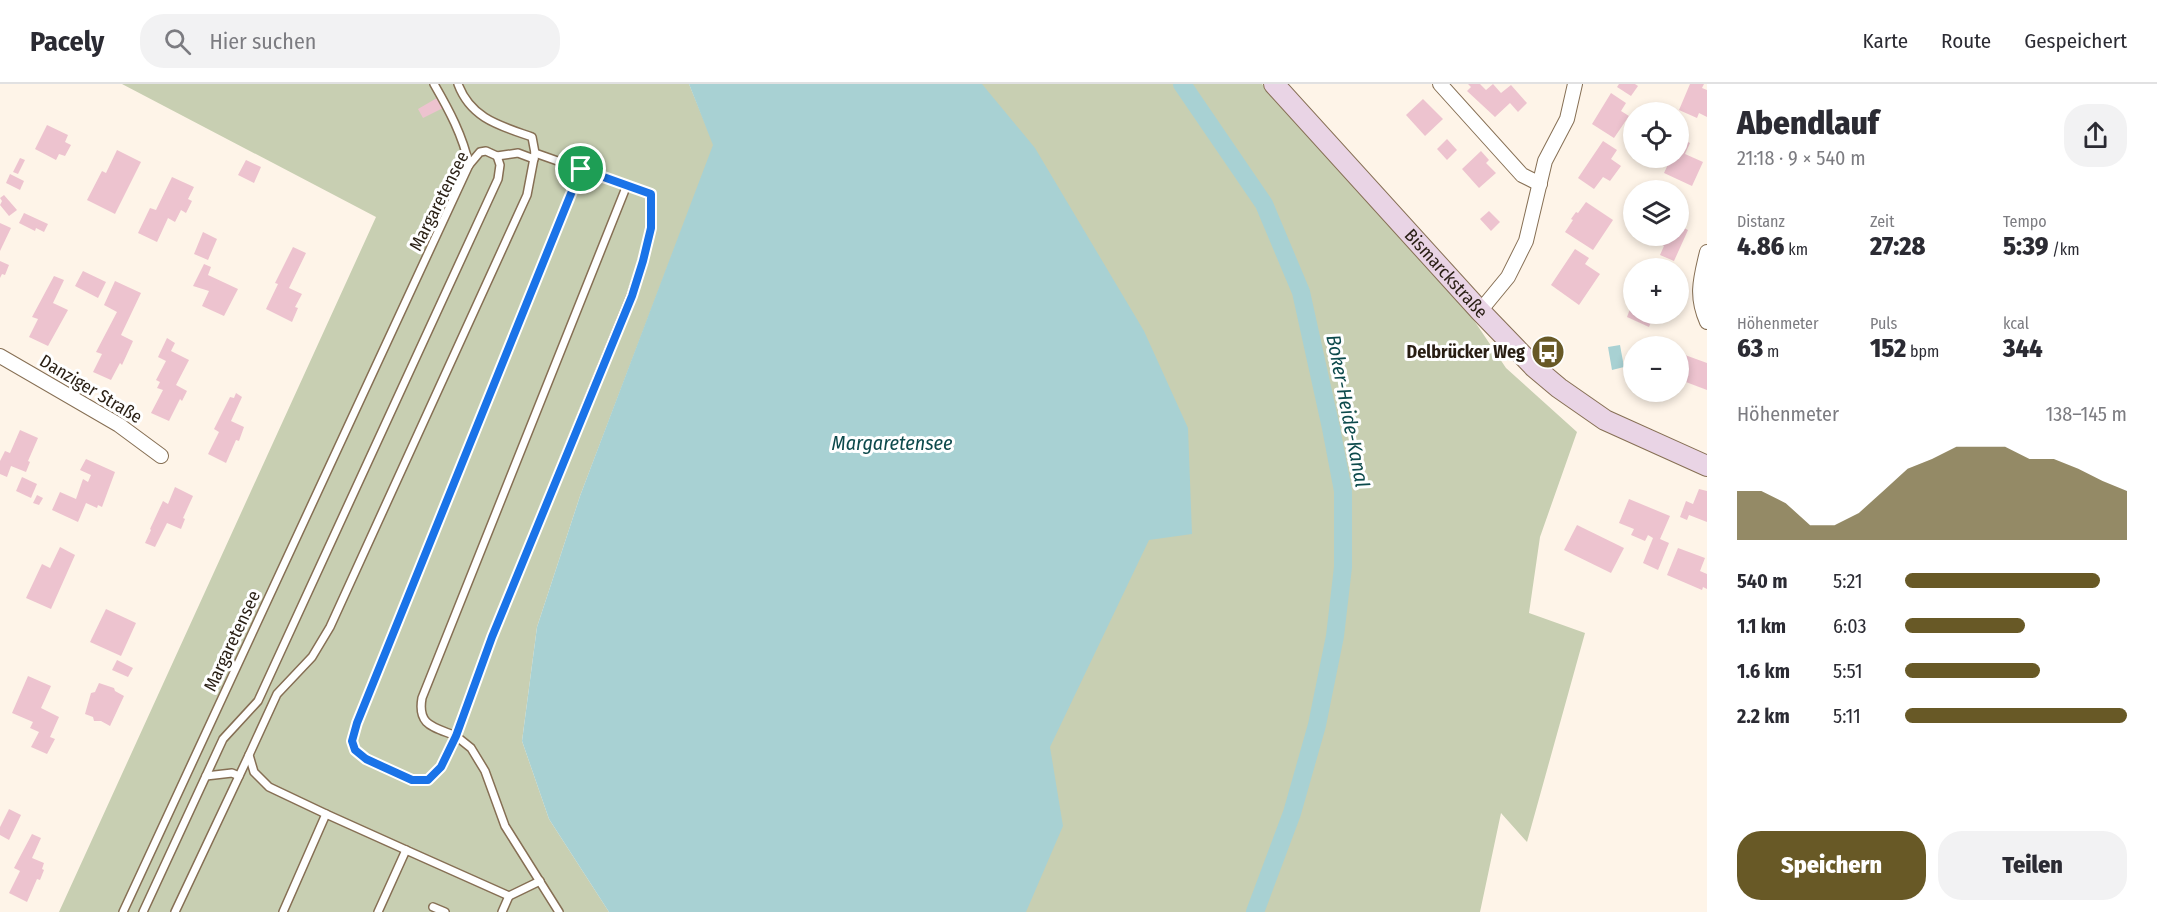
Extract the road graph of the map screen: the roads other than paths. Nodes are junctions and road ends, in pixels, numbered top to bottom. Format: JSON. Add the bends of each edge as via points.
{"nodes":[{"id":1,"x":434,"y":84,"type":"edge"},
{"id":2,"x":458,"y":84,"type":"edge"},
{"id":3,"x":1274,"y":84,"type":"edge"},
{"id":4,"x":1440,"y":84,"type":"edge"},
{"id":5,"x":1575,"y":84,"type":"edge"},
{"id":6,"x":497,"y":156,"type":"junction"},
{"id":7,"x":535,"y":156,"type":"junction"},
{"id":8,"x":469,"y":165,"type":"junction"},
{"id":9,"x":581,"y":169,"type":"junction"},
{"id":10,"x":1540,"y":184,"type":"junction"},
{"id":11,"x":627,"y":185,"type":"junction"},
{"id":12,"x":1707,"y":252,"type":"edge"},
{"id":13,"x":1480,"y":312,"type":"junction"},
{"id":14,"x":1707,"y":322,"type":"edge"},
{"id":15,"x":2,"y":361,"type":"edge"},
{"id":16,"x":161,"y":456,"type":"dead end"},
{"id":17,"x":1707,"y":466,"type":"edge"},
{"id":18,"x":277,"y":694,"type":"junction"},
{"id":19,"x":258,"y":701,"type":"junction"},
{"id":20,"x":456,"y":736,"type":"junction"},
{"id":21,"x":249,"y":755,"type":"junction"},
{"id":22,"x":206,"y":776,"type":"junction"},
{"id":23,"x":239,"y":776,"type":"junction"},
{"id":24,"x":326,"y":814,"type":"junction"},
{"id":25,"x":406,"y":849,"type":"junction"},
{"id":26,"x":540,"y":881,"type":"junction"},
{"id":27,"x":509,"y":896,"type":"junction"},
{"id":28,"x":433,"y":907,"type":"dead end"},
{"id":29,"x":123,"y":912,"type":"edge"},
{"id":30,"x":142,"y":912,"type":"edge"},
{"id":31,"x":175,"y":912,"type":"edge"},
{"id":32,"x":282,"y":912,"type":"edge"},
{"id":33,"x":378,"y":912,"type":"edge"},
{"id":34,"x":445,"y":912,"type":"edge"},
{"id":35,"x":502,"y":912,"type":"edge"},
{"id":36,"x":559,"y":912,"type":"edge"}],
"edges":[{"from":1,"to":8,"type":"lane","via":[[455,122]]},
{"from":2,"to":7,"type":"lane","via":[[481,117],[532,137]]},
{"from":3,"to":13,"type":"main road","name":"Bismarckstraße"},
{"from":4,"to":10,"type":"street","via":[[1522,174]]},
{"from":5,"to":10,"type":"street","via":[[1566,119],[1545,161]]},
{"from":6,"to":7,"type":"lane"},
{"from":6,"to":8,"type":"lane","name":"Margaretensee","via":[[480,152]]},
{"from":6,"to":19,"type":"lane","name":"Margaretensee","via":[[498,179]]},
{"from":7,"to":9,"type":"lane"},
{"from":7,"to":18,"type":"lane","via":[[527,195],[330,627],[312,657]]},
{"from":8,"to":29,"type":"lane","name":"Margaretensee"},
{"from":9,"to":11,"type":"lane"},
{"from":9,"to":20,"type":"lane","via":[[352,741],[355,750],[366,759],[412,780],[428,780],[441,767]]},
{"from":10,"to":13,"type":"street","via":[[1527,241],[1509,277]]},
{"from":11,"to":20,"type":"lane","via":[[651,194],[651,228],[643,261]]},
{"from":11,"to":20,"type":"lane","via":[[422,698],[423,719]]},
{"from":12,"to":14,"type":"street","via":[[1699,288]]},
{"from":13,"to":17,"type":"main road","name":"Bismarckstraße","via":[[1534,367],[1605,420]]},
{"from":15,"to":16,"type":"street","name":"Danziger Straße","via":[[119,426]]},
{"from":18,"to":19,"type":"lane"},
{"from":18,"to":21,"type":"lane"},
{"from":19,"to":22,"type":"lane","name":"Margaretensee","via":[[223,739]]},
{"from":20,"to":26,"type":"lane","via":[[471,748],[480,763],[505,826]]},
{"from":21,"to":23,"type":"lane"},
{"from":21,"to":24,"type":"lane","via":[[254,772],[269,787]]},
{"from":22,"to":23,"type":"lane"},
{"from":22,"to":30,"type":"lane","name":"Margaretensee"},
{"from":23,"to":31,"type":"lane"},
{"from":24,"to":25,"type":"lane"},
{"from":24,"to":32,"type":"lane"},
{"from":25,"to":27,"type":"lane"},
{"from":25,"to":33,"type":"lane"},
{"from":26,"to":27,"type":"lane"},
{"from":26,"to":36,"type":"lane"},
{"from":27,"to":35,"type":"lane"},
{"from":28,"to":34,"type":"lane"}]}
